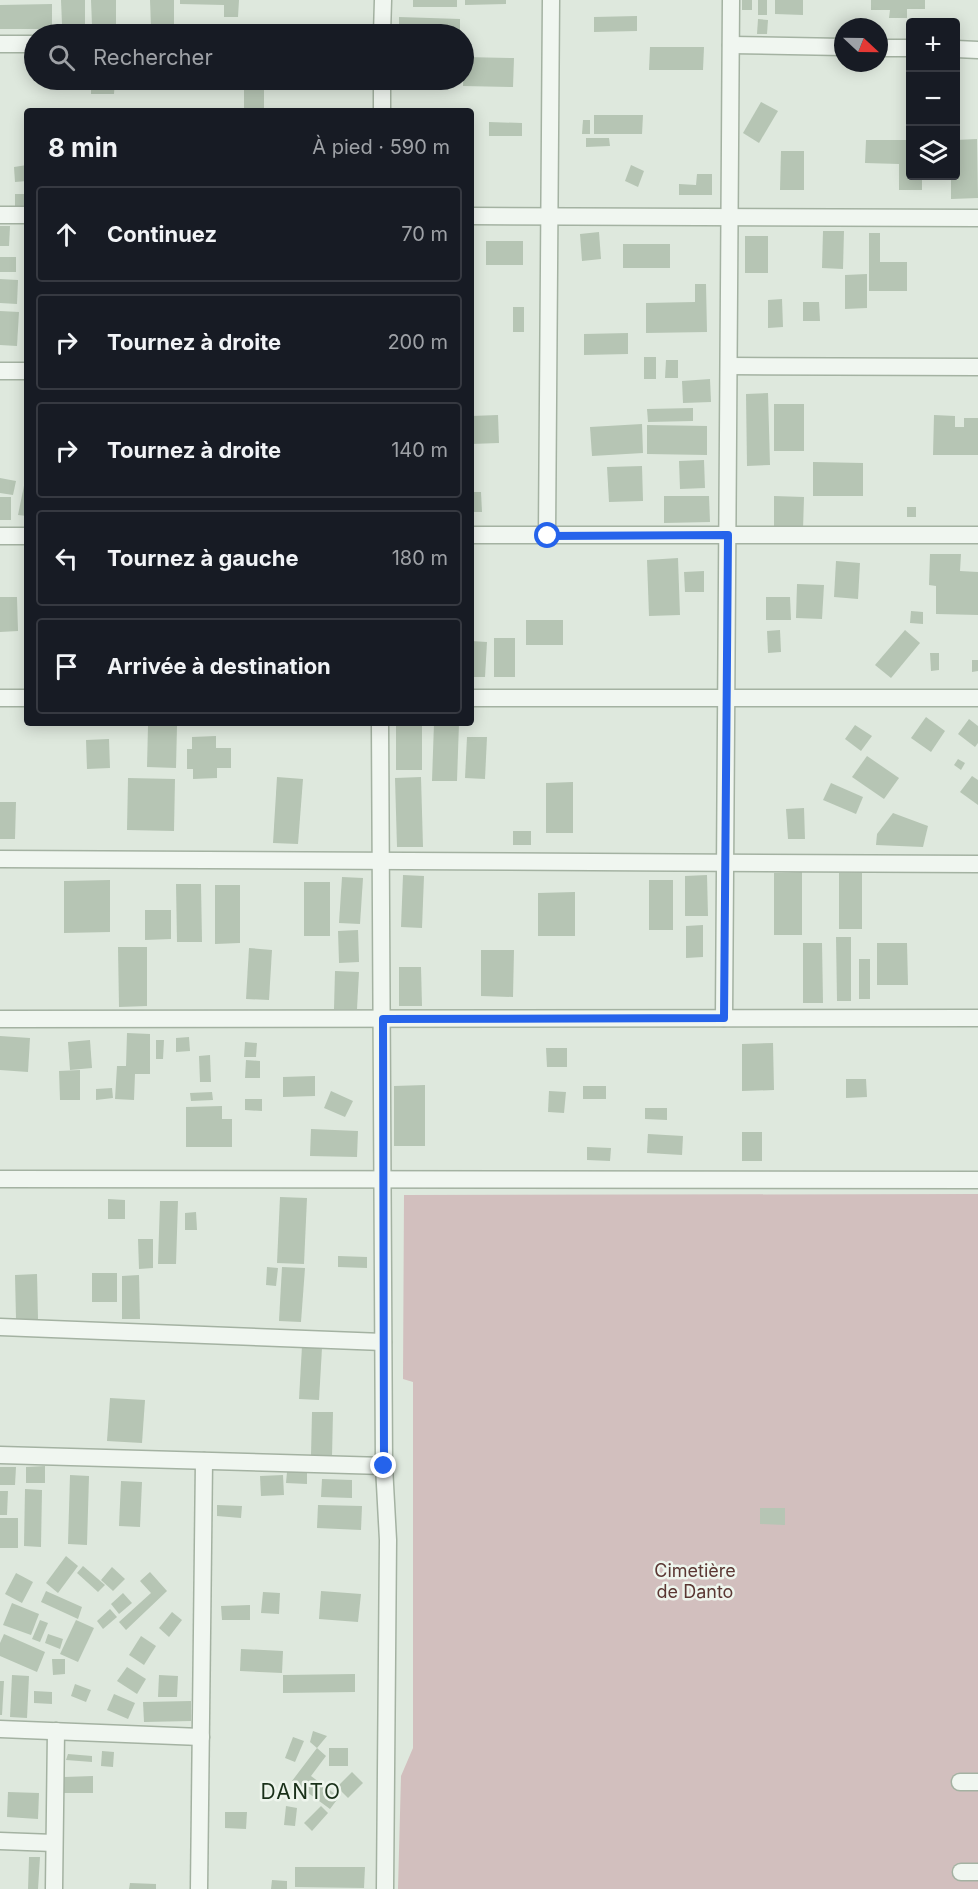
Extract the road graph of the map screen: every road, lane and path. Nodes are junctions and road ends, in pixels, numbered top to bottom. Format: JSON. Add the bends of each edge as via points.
{"nodes":[{"id":1,"x":382,"y":0,"type":"edge"},
{"id":2,"x":551,"y":0,"type":"edge"},
{"id":3,"x":731,"y":0,"type":"edge"},
{"id":4,"x":382,"y":24,"type":"edge"},
{"id":5,"x":0,"y":44,"type":"edge"},
{"id":6,"x":24,"y":44,"type":"edge"},
{"id":7,"x":731,"y":45,"type":"junction"},
{"id":8,"x":834,"y":47,"type":"edge"},
{"id":9,"x":888,"y":48,"type":"edge"},
{"id":10,"x":906,"y":48,"type":"edge"},
{"id":11,"x":960,"y":49,"type":"edge"},
{"id":12,"x":978,"y":50,"type":"edge"},
{"id":13,"x":382,"y":90,"type":"edge"},
{"id":14,"x":382,"y":108,"type":"edge"},
{"id":15,"x":0,"y":215,"type":"edge"},
{"id":16,"x":24,"y":215,"type":"edge"},
{"id":17,"x":474,"y":216,"type":"edge"},
{"id":18,"x":550,"y":216,"type":"junction"},
{"id":19,"x":730,"y":217,"type":"junction"},
{"id":20,"x":978,"y":218,"type":"edge"},
{"id":21,"x":729,"y":366,"type":"junction"},
{"id":22,"x":978,"y":367,"type":"edge"},
{"id":23,"x":0,"y":371,"type":"edge"},
{"id":24,"x":24,"y":371,"type":"edge"},
{"id":25,"x":728,"y":535,"type":"junction"},
{"id":26,"x":978,"y":535,"type":"edge"},
{"id":27,"x":0,"y":536,"type":"edge"},
{"id":28,"x":24,"y":536,"type":"edge"},
{"id":29,"x":474,"y":536,"type":"edge"},
{"id":30,"x":548,"y":536,"type":"junction"},
{"id":31,"x":0,"y":698,"type":"edge"},
{"id":32,"x":24,"y":698,"type":"edge"},
{"id":33,"x":474,"y":698,"type":"edge"},
{"id":34,"x":978,"y":698,"type":"edge"},
{"id":35,"x":726,"y":699,"type":"junction"},
{"id":36,"x":380,"y":726,"type":"edge"},
{"id":37,"x":0,"y":859,"type":"edge"},
{"id":38,"x":381,"y":861,"type":"junction"},
{"id":39,"x":725,"y":862,"type":"junction"},
{"id":40,"x":978,"y":864,"type":"edge"},
{"id":41,"x":724,"y":1018,"type":"junction"},
{"id":42,"x":978,"y":1018,"type":"edge"},
{"id":43,"x":0,"y":1019,"type":"edge"},
{"id":44,"x":383,"y":1019,"type":"junction"},
{"id":45,"x":0,"y":1179,"type":"edge"},
{"id":46,"x":383,"y":1180,"type":"junction"},
{"id":47,"x":978,"y":1180,"type":"edge"},
{"id":48,"x":0,"y":1327,"type":"edge"},
{"id":49,"x":383,"y":1342,"type":"junction"},
{"id":50,"x":0,"y":1455,"type":"edge"},
{"id":51,"x":204,"y":1461,"type":"junction"},
{"id":52,"x":384,"y":1466,"type":"junction"},
{"id":53,"x":0,"y":1729,"type":"edge"},
{"id":54,"x":56,"y":1731,"type":"junction"},
{"id":55,"x":201,"y":1737,"type":"junction"},
{"id":56,"x":960,"y":1782,"type":"dead end"},
{"id":57,"x":978,"y":1782,"type":"edge"},
{"id":58,"x":0,"y":1840,"type":"edge"},
{"id":59,"x":54,"y":1843,"type":"junction"},
{"id":60,"x":54,"y":1889,"type":"edge"},
{"id":61,"x":199,"y":1889,"type":"edge"},
{"id":62,"x":385,"y":1889,"type":"edge"}],
"edges":[{"from":1,"to":4,"type":"street"},
{"from":2,"to":18,"type":"street"},
{"from":3,"to":7,"type":"street"},
{"from":5,"to":6,"type":"street"},
{"from":7,"to":8,"type":"street"},
{"from":7,"to":19,"type":"street"},
{"from":9,"to":10,"type":"street"},
{"from":11,"to":12,"type":"street"},
{"from":13,"to":14,"type":"street"},
{"from":15,"to":16,"type":"street"},
{"from":17,"to":18,"type":"street"},
{"from":18,"to":19,"type":"street"},
{"from":18,"to":30,"type":"street"},
{"from":19,"to":20,"type":"street"},
{"from":19,"to":21,"type":"street"},
{"from":21,"to":22,"type":"street"},
{"from":21,"to":25,"type":"street"},
{"from":23,"to":24,"type":"street"},
{"from":25,"to":26,"type":"street"},
{"from":25,"to":30,"type":"street"},
{"from":25,"to":35,"type":"street"},
{"from":27,"to":28,"type":"street"},
{"from":29,"to":30,"type":"street"},
{"from":31,"to":32,"type":"street"},
{"from":33,"to":35,"type":"street"},
{"from":34,"to":35,"type":"street"},
{"from":35,"to":39,"type":"street"},
{"from":36,"to":38,"type":"street"},
{"from":37,"to":38,"type":"street"},
{"from":38,"to":39,"type":"street"},
{"from":38,"to":44,"type":"street"},
{"from":39,"to":40,"type":"street"},
{"from":39,"to":41,"type":"street"},
{"from":41,"to":42,"type":"street"},
{"from":41,"to":44,"type":"street"},
{"from":43,"to":44,"type":"street"},
{"from":44,"to":46,"type":"street"},
{"from":45,"to":46,"type":"street"},
{"from":46,"to":47,"type":"street"},
{"from":46,"to":49,"type":"street"},
{"from":48,"to":49,"type":"street"},
{"from":49,"to":52,"type":"street"},
{"from":50,"to":51,"type":"street"},
{"from":51,"to":52,"type":"street"},
{"from":51,"to":55,"type":"street"},
{"from":52,"to":62,"type":"street","via":[[388,1540]]},
{"from":53,"to":54,"type":"street"},
{"from":54,"to":55,"type":"street"},
{"from":54,"to":59,"type":"street"},
{"from":55,"to":61,"type":"street"},
{"from":56,"to":57,"type":"street"},
{"from":58,"to":59,"type":"street"},
{"from":59,"to":60,"type":"street"}]}
